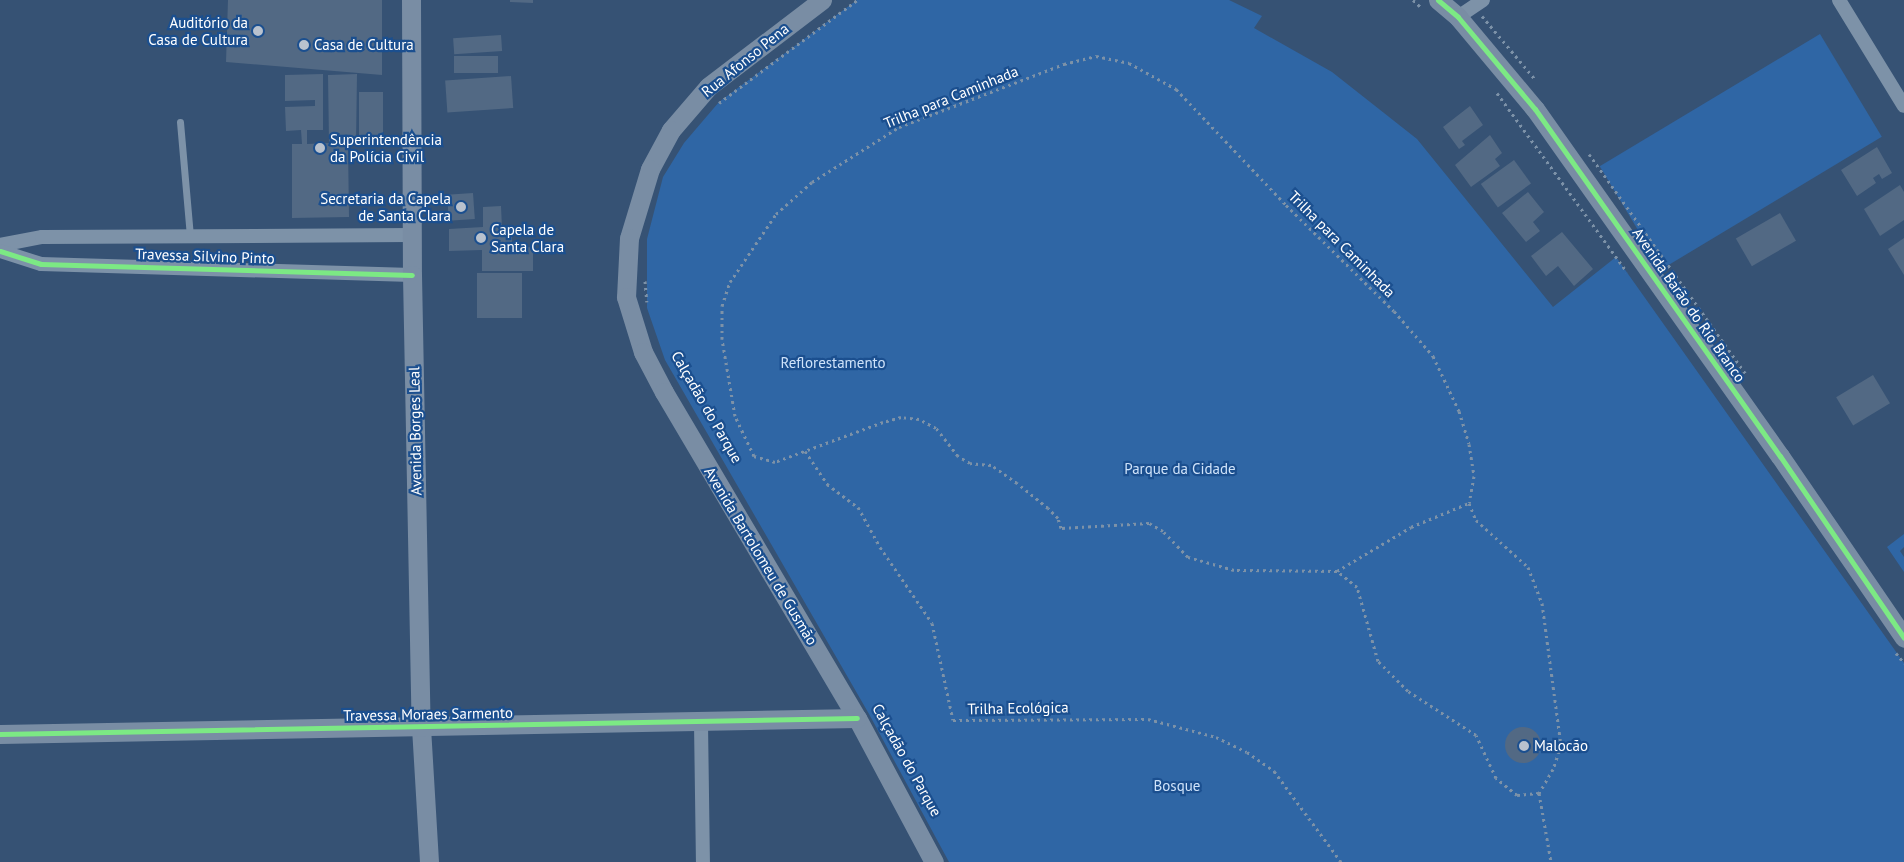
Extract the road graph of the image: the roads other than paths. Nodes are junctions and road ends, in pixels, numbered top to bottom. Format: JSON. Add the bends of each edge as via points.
{"nodes":[{"id":1,"x":410,"y":0,"type":"edge"},
{"id":2,"x":822,"y":0,"type":"edge"},
{"id":3,"x":1483,"y":0,"type":"edge"},
{"id":4,"x":1839,"y":0,"type":"edge"},
{"id":5,"x":1433,"y":6,"type":"edge"},
{"id":6,"x":1458,"y":17,"type":"junction"},
{"id":7,"x":1904,"y":106,"type":"edge"},
{"id":8,"x":180,"y":122,"type":"dead end"},
{"id":9,"x":411,"y":234,"type":"junction"},
{"id":10,"x":190,"y":237,"type":"junction"},
{"id":11,"x":629,"y":238,"type":"joint"},
{"id":12,"x":0,"y":245,"type":"edge"},
{"id":13,"x":0,"y":251,"type":"edge"},
{"id":14,"x":412,"y":275,"type":"junction"},
{"id":15,"x":1898,"y":642,"type":"edge"},
{"id":16,"x":857,"y":718,"type":"junction"},
{"id":17,"x":701,"y":723,"type":"junction"},
{"id":18,"x":421,"y":727,"type":"junction"},
{"id":19,"x":0,"y":734,"type":"edge"},
{"id":20,"x":429,"y":862,"type":"edge"},
{"id":21,"x":703,"y":862,"type":"edge"},
{"id":22,"x":934,"y":862,"type":"edge"}],
"edges":[{"from":1,"to":9,"type":"main road","name":"Avenida Borges Leal"},
{"from":2,"to":11,"type":"main road","name":"Rua Afonso Pena","via":[[708,87],[671,130],[650,169]]},
{"from":3,"to":6,"type":"street"},
{"from":4,"to":7,"type":"street"},
{"from":5,"to":6,"type":"main road","name":"Avenida Barão do Rio Branco"},
{"from":6,"to":15,"type":"main road","name":"Avenida Barão do Rio Branco","via":[[1535,109],[1780,456]]},
{"from":8,"to":10,"type":"lane"},
{"from":9,"to":10,"type":"street","name":"Travessa Silvino Pinto"},
{"from":9,"to":14,"type":"main road","name":"Avenida Borges Leal"},
{"from":10,"to":12,"type":"street","name":"Travessa Silvino Pinto","via":[[42,237]]},
{"from":11,"to":16,"type":"main road","name":"Avenida Bartolomeu de Gusmão","via":[[626,297],[644,352],[664,392]]},
{"from":13,"to":14,"type":"street","name":"Travessa Silvino Pinto","via":[[41,264]]},
{"from":14,"to":18,"type":"main road","name":"Avenida Borges Leal"},
{"from":16,"to":17,"type":"main road","name":"Travessa Moraes Sarmento"},
{"from":16,"to":22,"type":"main road","name":"Avenida Bartolomeu de Gusmão"},
{"from":17,"to":18,"type":"main road","name":"Travessa Moraes Sarmento"},
{"from":17,"to":21,"type":"street"},
{"from":18,"to":19,"type":"main road","name":"Travessa Moraes Sarmento"},
{"from":18,"to":20,"type":"main road","name":"Avenida Borges Leal"}]}
